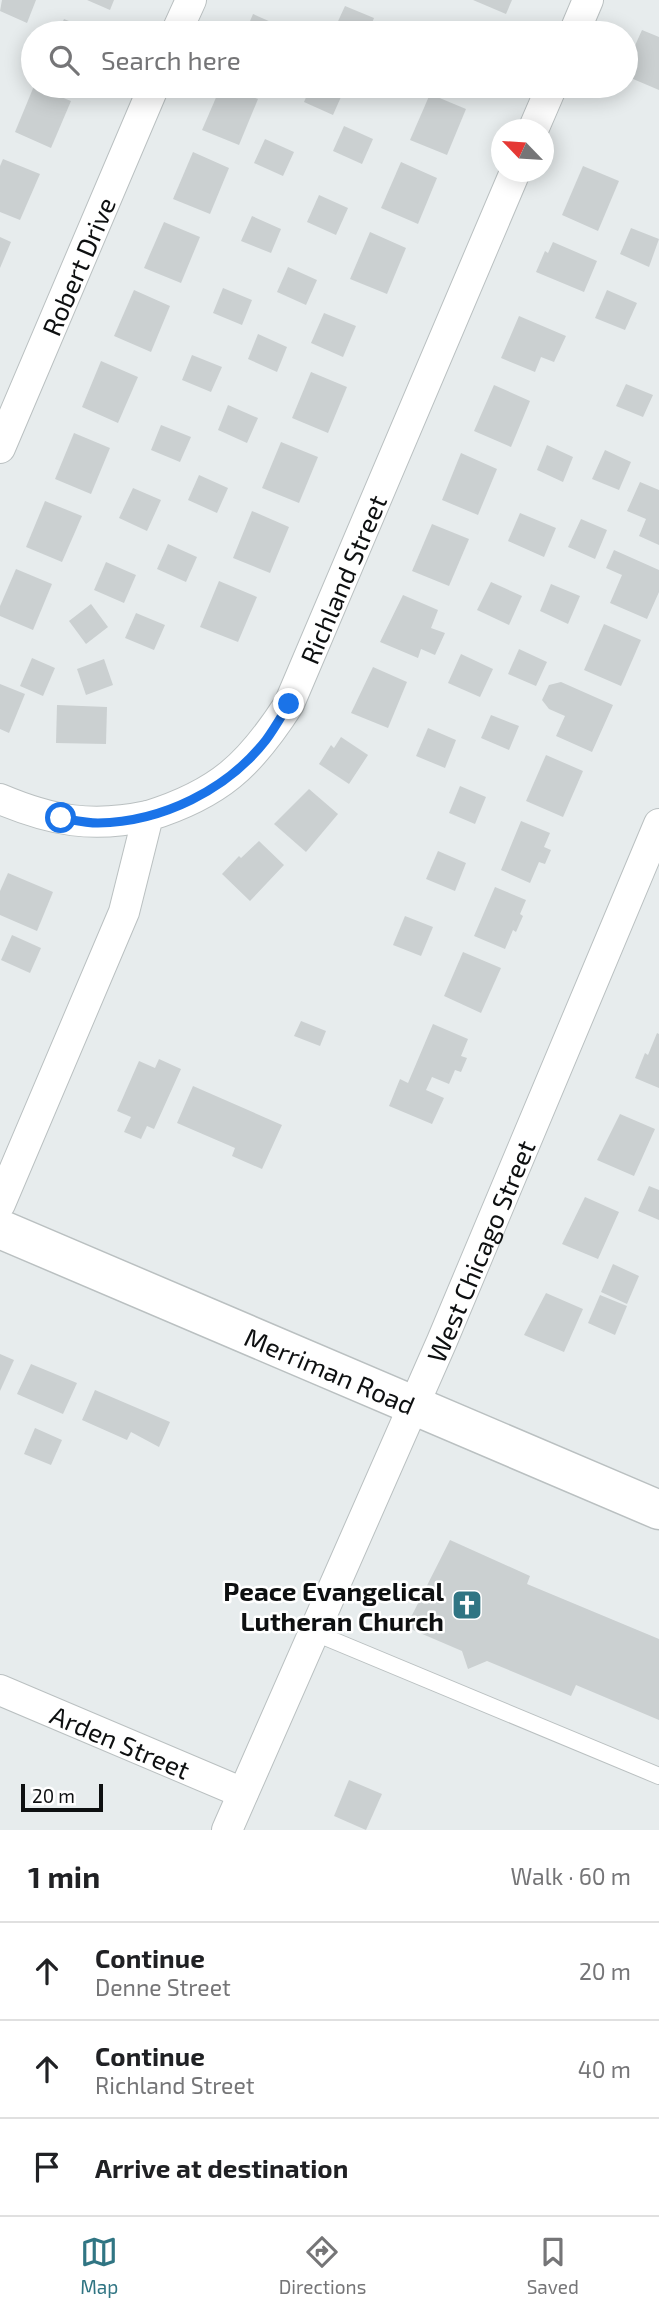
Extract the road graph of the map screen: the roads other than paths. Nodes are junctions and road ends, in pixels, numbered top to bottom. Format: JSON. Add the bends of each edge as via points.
{"nodes":[{"id":1,"x":191,"y":0,"type":"edge"},
{"id":2,"x":588,"y":0,"type":"edge"},
{"id":3,"x":181,"y":21,"type":"edge"},
{"id":4,"x":579,"y":21,"type":"edge"},
{"id":5,"x":149,"y":98,"type":"edge"},
{"id":6,"x":547,"y":98,"type":"edge"},
{"id":7,"x":538,"y":119,"type":"edge"},
{"id":8,"x":511,"y":182,"type":"edge"},
{"id":9,"x":0,"y":448,"type":"edge"},
{"id":10,"x":0,"y":799,"type":"edge"},
{"id":11,"x":148,"y":816,"type":"junction"},
{"id":12,"x":659,"y":824,"type":"edge"},
{"id":13,"x":0,"y":1204,"type":"edge"},
{"id":14,"x":0,"y":1229,"type":"edge"},
{"id":15,"x":413,"y":1405,"type":"junction"},
{"id":16,"x":659,"y":1510,"type":"edge"},
{"id":17,"x":313,"y":1632,"type":"junction"},
{"id":18,"x":0,"y":1690,"type":"edge"},
{"id":19,"x":659,"y":1776,"type":"edge"},
{"id":20,"x":243,"y":1793,"type":"junction"},
{"id":21,"x":227,"y":1830,"type":"edge"}],
"edges":[{"from":1,"to":3,"type":"street"},
{"from":2,"to":4,"type":"street"},
{"from":5,"to":9,"type":"street","name":"Robert Drive"},
{"from":6,"to":7,"type":"street"},
{"from":8,"to":11,"type":"street","name":"Richland Street","via":[[289,704],[266,739],[230,776],[194,799]]},
{"from":10,"to":11,"type":"street","name":"Richland Street","via":[[28,810],[95,823]]},
{"from":11,"to":13,"type":"street","via":[[124,912]]},
{"from":12,"to":15,"type":"street","name":"West Chicago Street"},
{"from":14,"to":15,"type":"main road","name":"Merriman Road"},
{"from":15,"to":16,"type":"main road","name":"Merriman Road"},
{"from":15,"to":17,"type":"street","name":"West Chicago Street"},
{"from":17,"to":19,"type":"lane"},
{"from":17,"to":20,"type":"street","name":"West Chicago Street"},
{"from":18,"to":20,"type":"street","name":"Arden Street"},
{"from":20,"to":21,"type":"street","name":"West Chicago Street"}]}
